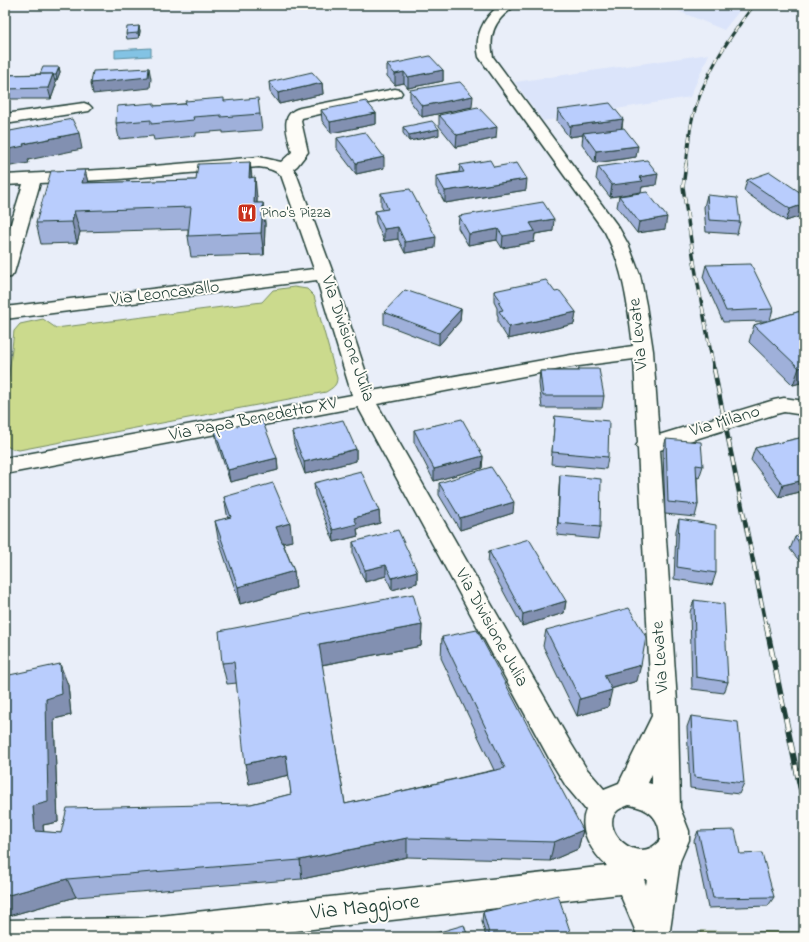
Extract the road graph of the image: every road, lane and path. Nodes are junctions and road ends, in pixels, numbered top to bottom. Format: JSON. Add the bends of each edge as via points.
{"nodes":[{"id":1,"x":508,"y":5,"type":"edge"},
{"id":2,"x":395,"y":93,"type":"dead end"},
{"id":3,"x":84,"y":108,"type":"dead end"},
{"id":4,"x":5,"y":119,"type":"edge"},
{"id":5,"x":282,"y":168,"type":"junction"},
{"id":6,"x":35,"y":178,"type":"junction"},
{"id":7,"x":5,"y":180,"type":"edge"},
{"id":8,"x":5,"y":273,"type":"edge"},
{"id":9,"x":324,"y":273,"type":"junction"},
{"id":10,"x":5,"y":313,"type":"edge"},
{"id":11,"x":642,"y":351,"type":"junction"},
{"id":12,"x":364,"y":399,"type":"junction"},
{"id":13,"x":804,"y":408,"type":"edge"},
{"id":14,"x":647,"y":446,"type":"junction"},
{"id":15,"x":5,"y":466,"type":"edge"},
{"id":16,"x":665,"y":717,"type":"junction"},
{"id":17,"x":629,"y":792,"type":"junction"},
{"id":18,"x":601,"y":807,"type":"junction"},
{"id":19,"x":666,"y":810,"type":"junction"},
{"id":20,"x":666,"y":854,"type":"junction"},
{"id":21,"x":624,"y":869,"type":"junction"},
{"id":22,"x":5,"y":935,"type":"edge"},
{"id":23,"x":653,"y":937,"type":"edge"}],
"edges":[{"from":1,"to":11,"type":"street","name":"Via Levate","via":[[494,17],[487,28],[483,45],[486,57],[620,244],[627,258],[632,279]]},
{"from":2,"to":5,"type":"street","via":[[295,116],[293,121],[300,152],[291,163]]},
{"from":3,"to":4,"type":"street"},
{"from":5,"to":6,"type":"street","via":[[272,163],[259,162]]},
{"from":5,"to":9,"type":"street","name":"Via Divisione Julia","via":[[288,173]]},
{"from":6,"to":7,"type":"street"},
{"from":6,"to":8,"type":"street"},
{"from":9,"to":10,"type":"street","name":"Via Leoncavallo"},
{"from":9,"to":12,"type":"street","name":"Via Divisione Julia"},
{"from":11,"to":12,"type":"street","name":"Via Papa Benedetto XV","via":[[572,361]]},
{"from":11,"to":14,"type":"street","name":"Via Levate"},
{"from":12,"to":15,"type":"street","name":"Via Papa Benedetto XV"},
{"from":12,"to":18,"type":"street","name":"Via Divisione Julia","via":[[560,751],[576,777]]},
{"from":13,"to":14,"type":"street","name":"Via Milano","via":[[784,405],[774,407]]},
{"from":14,"to":16,"type":"street","name":"Via Levate"},
{"from":16,"to":17,"type":"street","name":"Via Levate"},
{"from":16,"to":19,"type":"street","name":"Via Levate"},
{"from":17,"to":18,"type":"street","via":[[618,794]]},
{"from":17,"to":19,"type":"street","via":[[650,797]]},
{"from":18,"to":21,"type":"street","via":[[597,829],[602,840]]},
{"from":19,"to":20,"type":"street","via":[[675,833],[673,844]]},
{"from":20,"to":21,"type":"street","via":[[657,861],[633,864]]},
{"from":20,"to":23,"type":"street"},
{"from":21,"to":22,"type":"street","name":"Via Maggiore","via":[[575,884],[142,933]]},
{"from":21,"to":23,"type":"street"}]}
